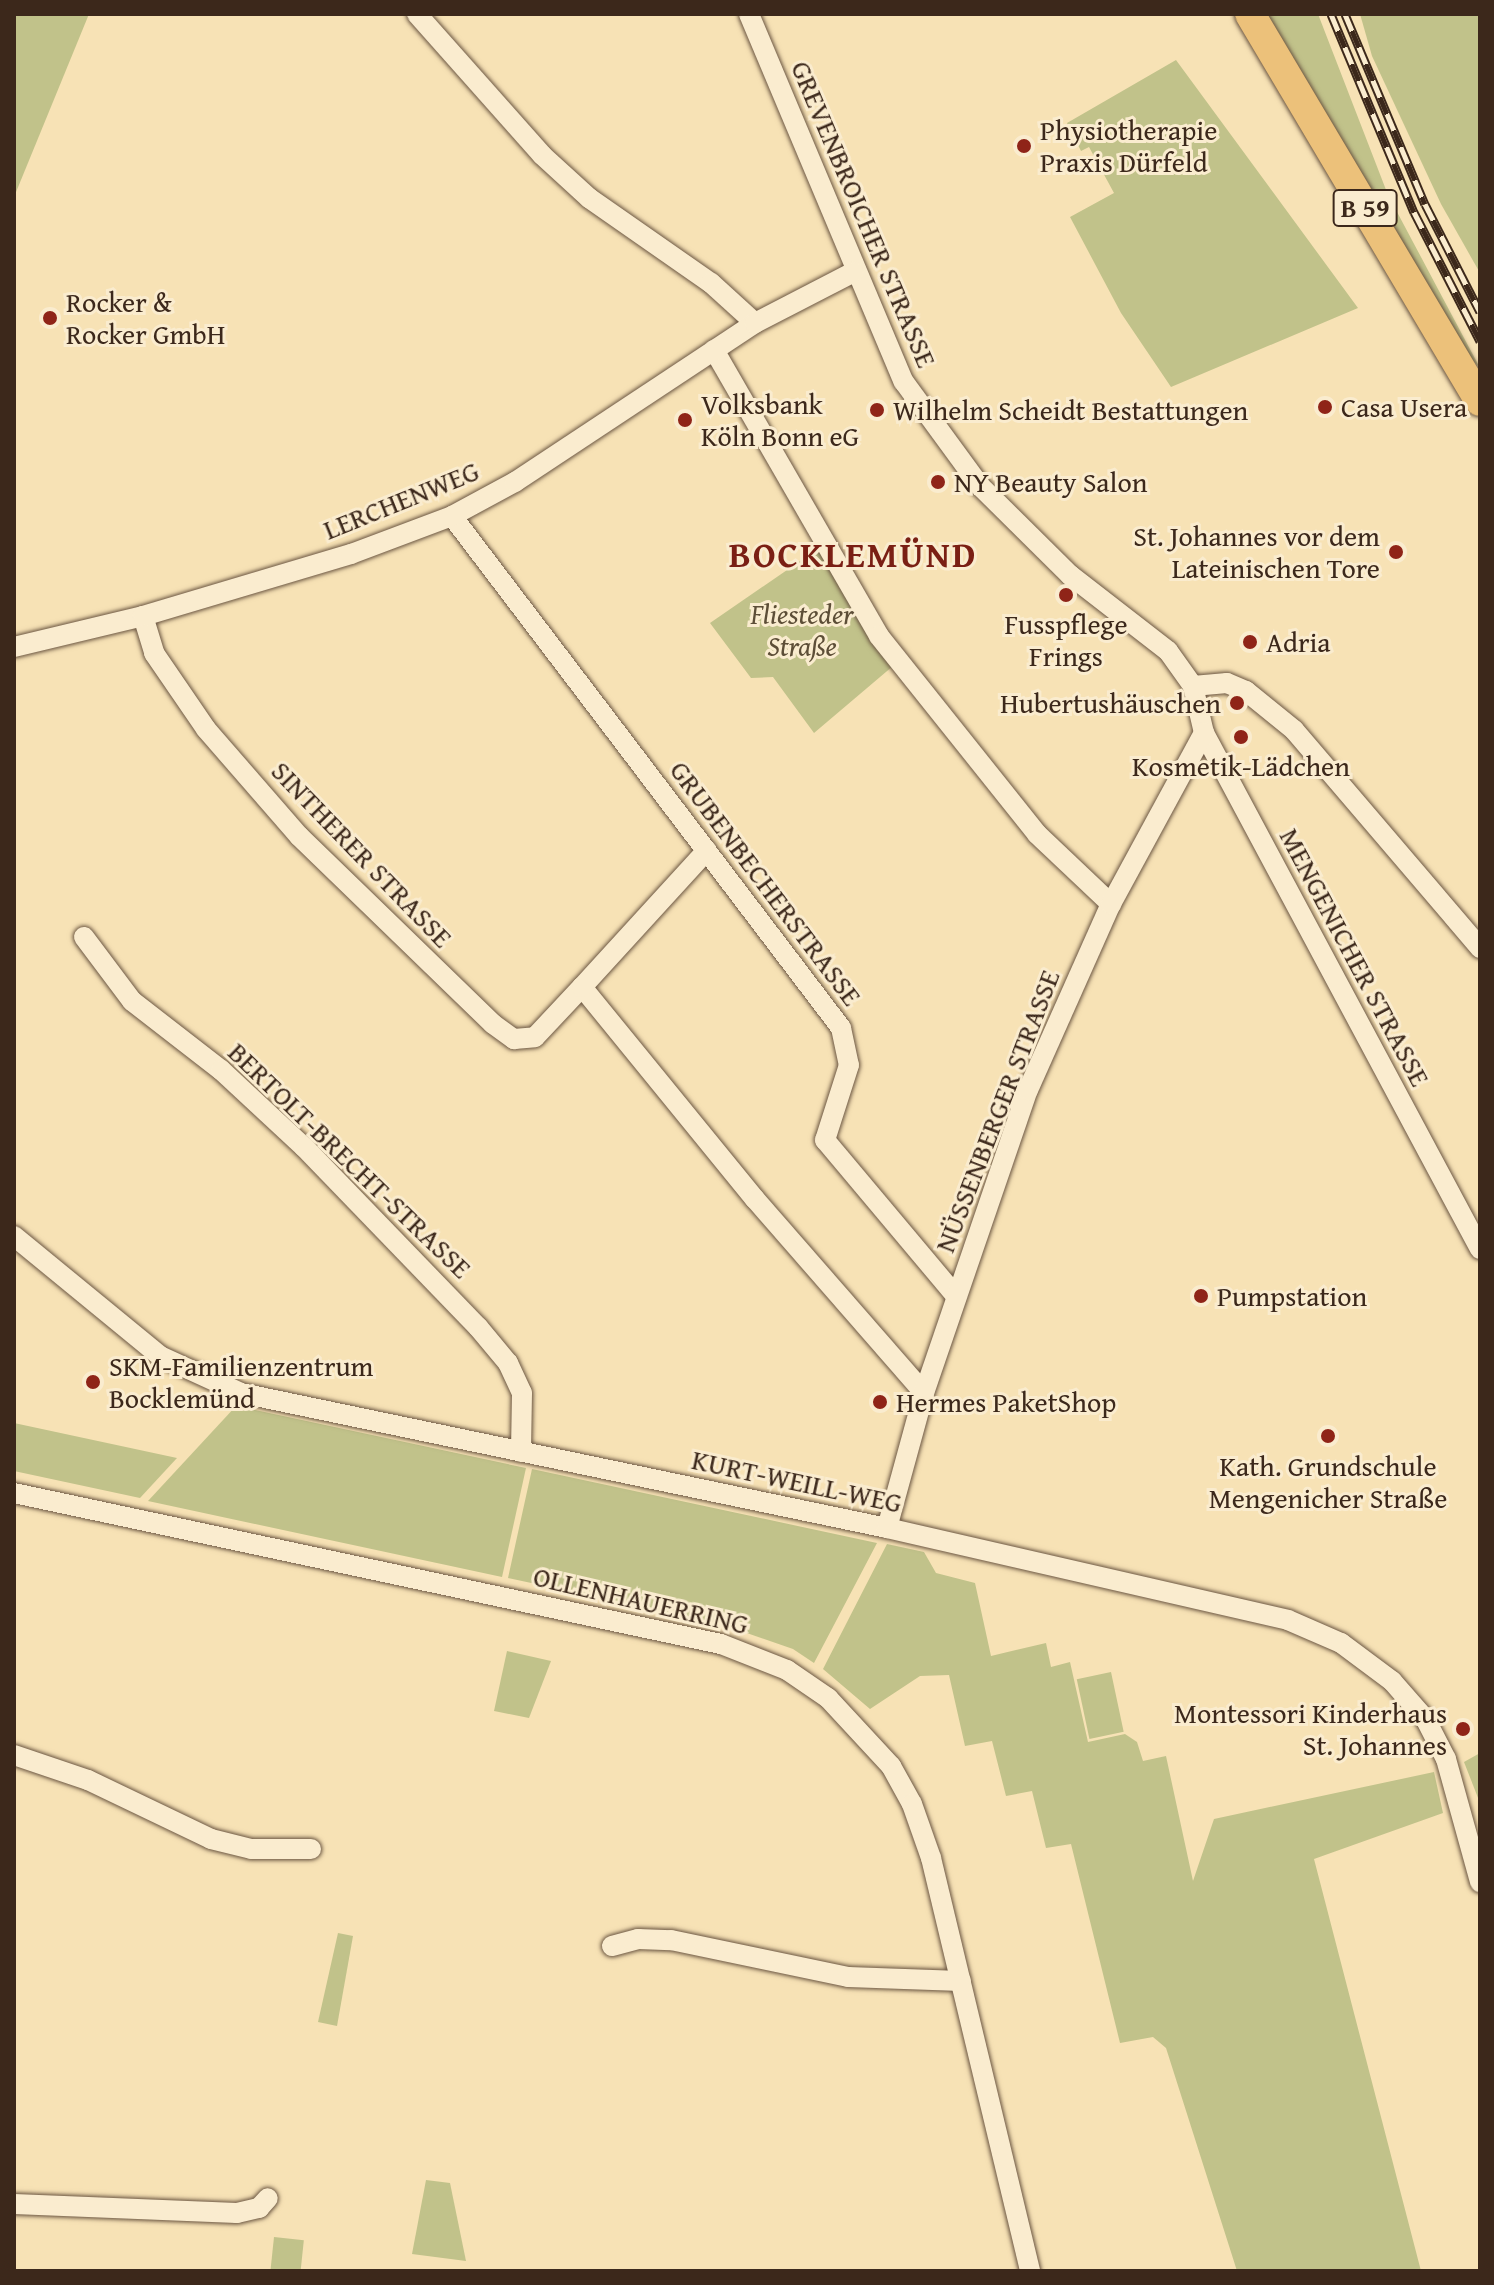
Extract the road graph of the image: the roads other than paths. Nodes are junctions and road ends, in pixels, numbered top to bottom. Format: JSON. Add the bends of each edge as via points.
{"nodes":[{"id":1,"x":417,"y":14,"type":"edge"},
{"id":2,"x":749,"y":14,"type":"edge"},
{"id":3,"x":1250,"y":14,"type":"edge"},
{"id":4,"x":854,"y":272,"type":"junction"},
{"id":5,"x":755,"y":323,"type":"junction"},
{"id":6,"x":714,"y":350,"type":"junction"},
{"id":7,"x":1480,"y":401,"type":"edge"},
{"id":8,"x":452,"y":516,"type":"junction"},
{"id":9,"x":143,"y":616,"type":"junction"},
{"id":10,"x":14,"y":647,"type":"edge"},
{"id":11,"x":1193,"y":686,"type":"junction"},
{"id":12,"x":1204,"y":733,"type":"junction"},
{"id":13,"x":707,"y":850,"type":"junction"},
{"id":14,"x":1111,"y":904,"type":"junction"},
{"id":15,"x":84,"y":937,"type":"dead end"},
{"id":16,"x":1480,"y":948,"type":"edge"},
{"id":17,"x":582,"y":987,"type":"junction"},
{"id":18,"x":16,"y":1241,"type":"edge"},
{"id":19,"x":1480,"y":1249,"type":"edge"},
{"id":20,"x":956,"y":1296,"type":"junction"},
{"id":21,"x":924,"y":1393,"type":"junction"},
{"id":22,"x":521,"y":1452,"type":"junction"},
{"id":23,"x":14,"y":1493,"type":"edge"},
{"id":24,"x":887,"y":1528,"type":"junction"},
{"id":25,"x":14,"y":1755,"type":"edge"},
{"id":26,"x":311,"y":1849,"type":"dead end"},
{"id":27,"x":1477,"y":1856,"type":"edge"},
{"id":28,"x":1480,"y":1882,"type":"edge"},
{"id":29,"x":612,"y":1946,"type":"dead end"},
{"id":30,"x":961,"y":1981,"type":"junction"},
{"id":31,"x":268,"y":2198,"type":"dead end"},
{"id":32,"x":14,"y":2204,"type":"edge"},
{"id":33,"x":1030,"y":2271,"type":"edge"}],
"edges":[{"from":1,"to":5,"type":"street","via":[[542,155],[589,198],[711,283]]},
{"from":2,"to":4,"type":"street","name":"GREVENBROICHER STRASSE"},
{"from":3,"to":7,"type":"main road","number":"B 59"},
{"from":4,"to":5,"type":"street","name":"LERCHENWEG"},
{"from":4,"to":11,"type":"street","name":"GREVENBROICHER STRASSE","via":[[904,382],[980,486],[1070,575],[1168,651]]},
{"from":5,"to":6,"type":"street","name":"LERCHENWEG"},
{"from":6,"to":8,"type":"street","name":"LERCHENWEG","via":[[515,482]]},
{"from":6,"to":14,"type":"street","via":[[879,636],[1037,834]]},
{"from":8,"to":9,"type":"street","name":"LERCHENWEG","via":[[351,554]]},
{"from":8,"to":13,"type":"street","name":"GRUBENBECHERSTRASSE"},
{"from":9,"to":10,"type":"street","name":"LERCHENWEG"},
{"from":9,"to":17,"type":"street","name":"SINTHERER STRASSE","via":[[154,653],[206,729],[299,836],[493,1024],[514,1039],[535,1037]]},
{"from":11,"to":12,"type":"street","name":"MENGENICHER STRASSE"},
{"from":11,"to":16,"type":"street","via":[[1227,683],[1246,691],[1294,730]]},
{"from":12,"to":14,"type":"street","name":"NÜSSENBERGER STRASSE"},
{"from":12,"to":19,"type":"street","name":"MENGENICHER STRASSE"},
{"from":13,"to":17,"type":"street","name":"SINTHERER STRASSE"},
{"from":13,"to":20,"type":"street","name":"GRUBENBECHERSTRASSE","via":[[841,1028],[849,1048],[825,1140]]},
{"from":14,"to":20,"type":"street","name":"NÜSSENBERGER STRASSE","via":[[1028,1090]]},
{"from":15,"to":22,"type":"street","name":"BERTOLT-BRECHT-STRASSE","via":[[132,1001],[221,1070],[304,1147],[384,1224],[488,1339],[508,1363],[522,1393]]},
{"from":17,"to":21,"type":"street","via":[[755,1199]]},
{"from":18,"to":22,"type":"street","name":"KURT-WEILL-WEG","via":[[120,1327],[213,1384]]},
{"from":20,"to":21,"type":"street","name":"NÜSSENBERGER STRASSE"},
{"from":21,"to":24,"type":"street","name":"NÜSSENBERGER STRASSE"},
{"from":22,"to":24,"type":"street","name":"KURT-WEILL-WEG"},
{"from":23,"to":30,"type":"street","name":"OLLENHAUERRING","via":[[721,1644],[787,1670],[848,1715],[891,1766],[912,1804],[931,1858]]},
{"from":24,"to":27,"type":"street","name":"KURT-WEILL-WEG","via":[[1288,1620],[1341,1643],[1392,1681],[1426,1720],[1446,1759]]},
{"from":25,"to":26,"type":"street","via":[[88,1780],[211,1839],[251,1849]]},
{"from":27,"to":28,"type":"street","name":"KURT-WEILL-WEG"},
{"from":29,"to":30,"type":"street","via":[[638,1939],[671,1940],[848,1977]]},
{"from":30,"to":33,"type":"street","name":"OLLENHAUERRING"},
{"from":31,"to":32,"type":"street","via":[[259,2208],[237,2213]]}]}
